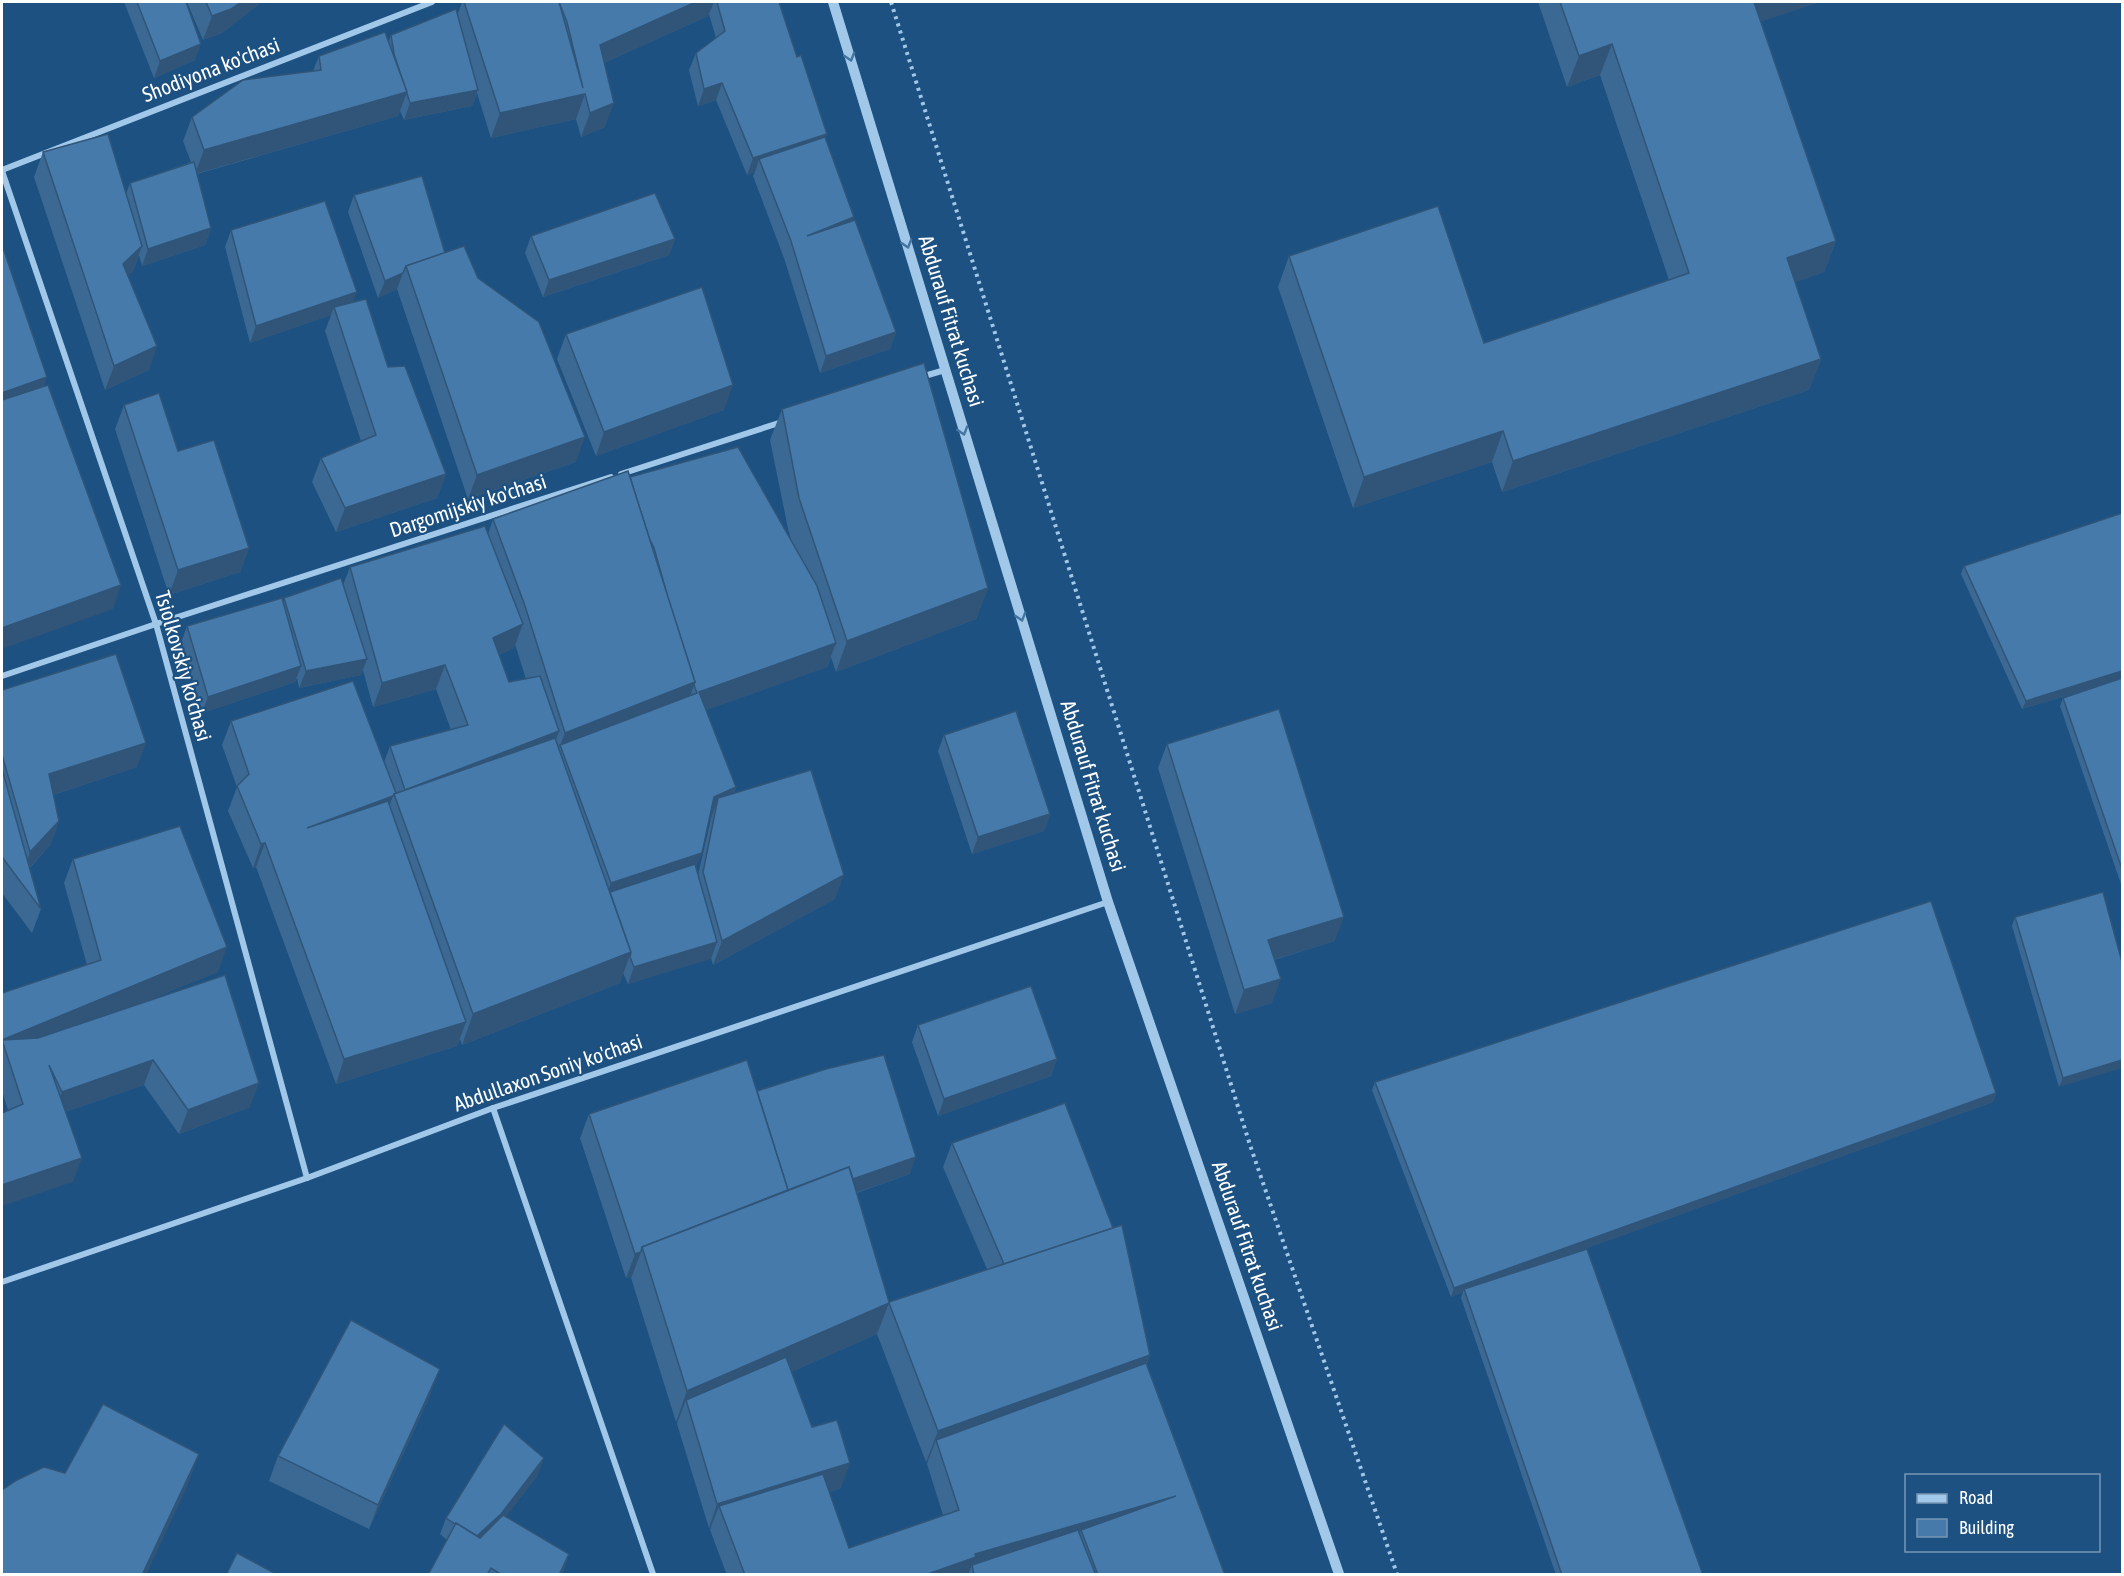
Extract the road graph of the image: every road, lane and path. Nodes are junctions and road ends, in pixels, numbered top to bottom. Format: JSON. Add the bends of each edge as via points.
{"nodes":[{"id":1,"x":432,"y":2,"type":"edge"},
{"id":2,"x":833,"y":2,"type":"edge"},
{"id":3,"x":891,"y":2,"type":"edge"},
{"id":4,"x":2,"y":170,"type":"edge"},
{"id":5,"x":945,"y":370,"type":"junction"},
{"id":6,"x":911,"y":381,"type":"edge"},
{"id":7,"x":787,"y":420,"type":"edge"},
{"id":8,"x":156,"y":624,"type":"junction"},
{"id":9,"x":2,"y":676,"type":"edge"},
{"id":10,"x":1108,"y":902,"type":"junction"},
{"id":11,"x":493,"y":1107,"type":"junction"},
{"id":12,"x":307,"y":1178,"type":"junction"},
{"id":13,"x":2,"y":1281,"type":"edge"},
{"id":14,"x":653,"y":1575,"type":"edge"},
{"id":15,"x":1339,"y":1575,"type":"edge"},
{"id":16,"x":1397,"y":1575,"type":"edge"}],
"edges":[{"from":1,"to":4,"type":"street","name":"Shodiyona ko'chasi"},
{"from":2,"to":5,"type":"street","name":"Abdurauf Fitrat kuchasi","one_way":true},
{"from":3,"to":16,"type":"path","via":[[1250,1145]]},
{"from":4,"to":8,"type":"street","name":"Tsiolkovskiy ko'chasi"},
{"from":5,"to":6,"type":"street"},
{"from":5,"to":10,"type":"street","name":"Abdurauf Fitrat kuchasi","one_way":true},
{"from":7,"to":8,"type":"street","name":"Dargomijskiy ko'chasi"},
{"from":8,"to":9,"type":"street","name":"Dargomijskiy ko'chasi"},
{"from":8,"to":12,"type":"street","name":"Tsiolkovskiy ko'chasi"},
{"from":10,"to":11,"type":"street","name":"Abdullaxon Soniy ko'chasi"},
{"from":10,"to":15,"type":"street","name":"Abdurauf Fitrat kuchasi"},
{"from":11,"to":12,"type":"street","name":"Abdullaxon Soniy ko'chasi"},
{"from":11,"to":14,"type":"street"},
{"from":12,"to":13,"type":"street","name":"Abdullaxon Soniy ko'chasi"}]}
